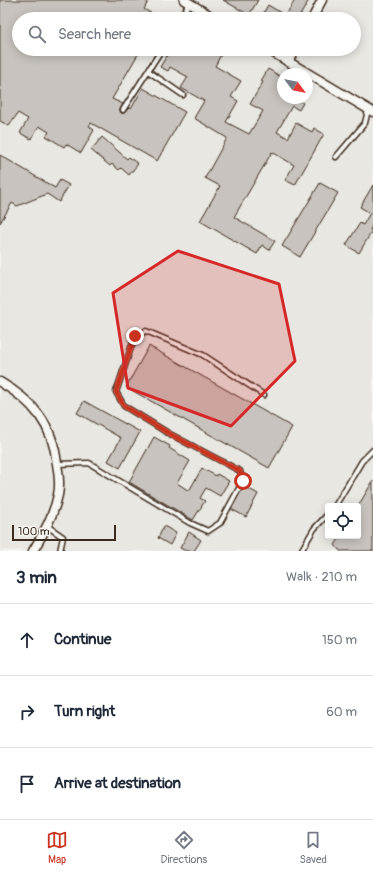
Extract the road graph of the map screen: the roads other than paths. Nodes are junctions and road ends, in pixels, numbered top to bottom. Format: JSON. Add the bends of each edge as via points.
{"nodes":[{"id":1,"x":322,"y":0,"type":"edge"},
{"id":2,"x":187,"y":2,"type":"edge"},
{"id":3,"x":183,"y":12,"type":"edge"},
{"id":4,"x":204,"y":12,"type":"edge"},
{"id":5,"x":316,"y":12,"type":"edge"},
{"id":6,"x":158,"y":56,"type":"edge"},
{"id":7,"x":278,"y":56,"type":"edge"},
{"id":8,"x":291,"y":56,"type":"edge"},
{"id":9,"x":288,"y":62,"type":"junction"},
{"id":10,"x":148,"y":71,"type":"junction"},
{"id":11,"x":183,"y":95,"type":"dead end"},
{"id":12,"x":123,"y":110,"type":"dead end"},
{"id":13,"x":371,"y":111,"type":"edge"},
{"id":14,"x":336,"y":157,"type":"dead end"},
{"id":15,"x":0,"y":383,"type":"edge"},
{"id":16,"x":264,"y":395,"type":"dead end"},
{"id":17,"x":373,"y":450,"type":"edge"},
{"id":18,"x":57,"y":464,"type":"junction"},
{"id":19,"x":337,"y":503,"type":"edge"},
{"id":20,"x":325,"y":517,"type":"edge"},
{"id":21,"x":46,"y":526,"type":"junction"},
{"id":22,"x":33,"y":551,"type":"edge"},
{"id":23,"x":60,"y":551,"type":"edge"},
{"id":24,"x":301,"y":551,"type":"edge"}],
"edges":[{"from":1,"to":5,"type":"street"},
{"from":2,"to":3,"type":"lane"},
{"from":2,"to":4,"type":"street"},
{"from":6,"to":10,"type":"lane"},
{"from":7,"to":9,"type":"street"},
{"from":8,"to":9,"type":"street"},
{"from":9,"to":13,"type":"street"},
{"from":10,"to":11,"type":"lane"},
{"from":10,"to":12,"type":"lane"},
{"from":13,"to":14,"type":"lane","via":[[365,123]]},
{"from":15,"to":18,"type":"street","via":[[20,395],[43,420],[53,438]]},
{"from":16,"to":18,"type":"lane","via":[[203,355],[146,331],[135,336],[116,392],[124,406],[168,433],[240,471],[243,481],[220,523],[208,531],[89,463]]},
{"from":17,"to":19,"type":"lane","via":[[362,461]]},
{"from":18,"to":21,"type":"street","via":[[58,494]]},
{"from":20,"to":24,"type":"lane","via":[[314,529]]},
{"from":21,"to":22,"type":"street"},
{"from":21,"to":23,"type":"lane","via":[[63,537]]}]}
